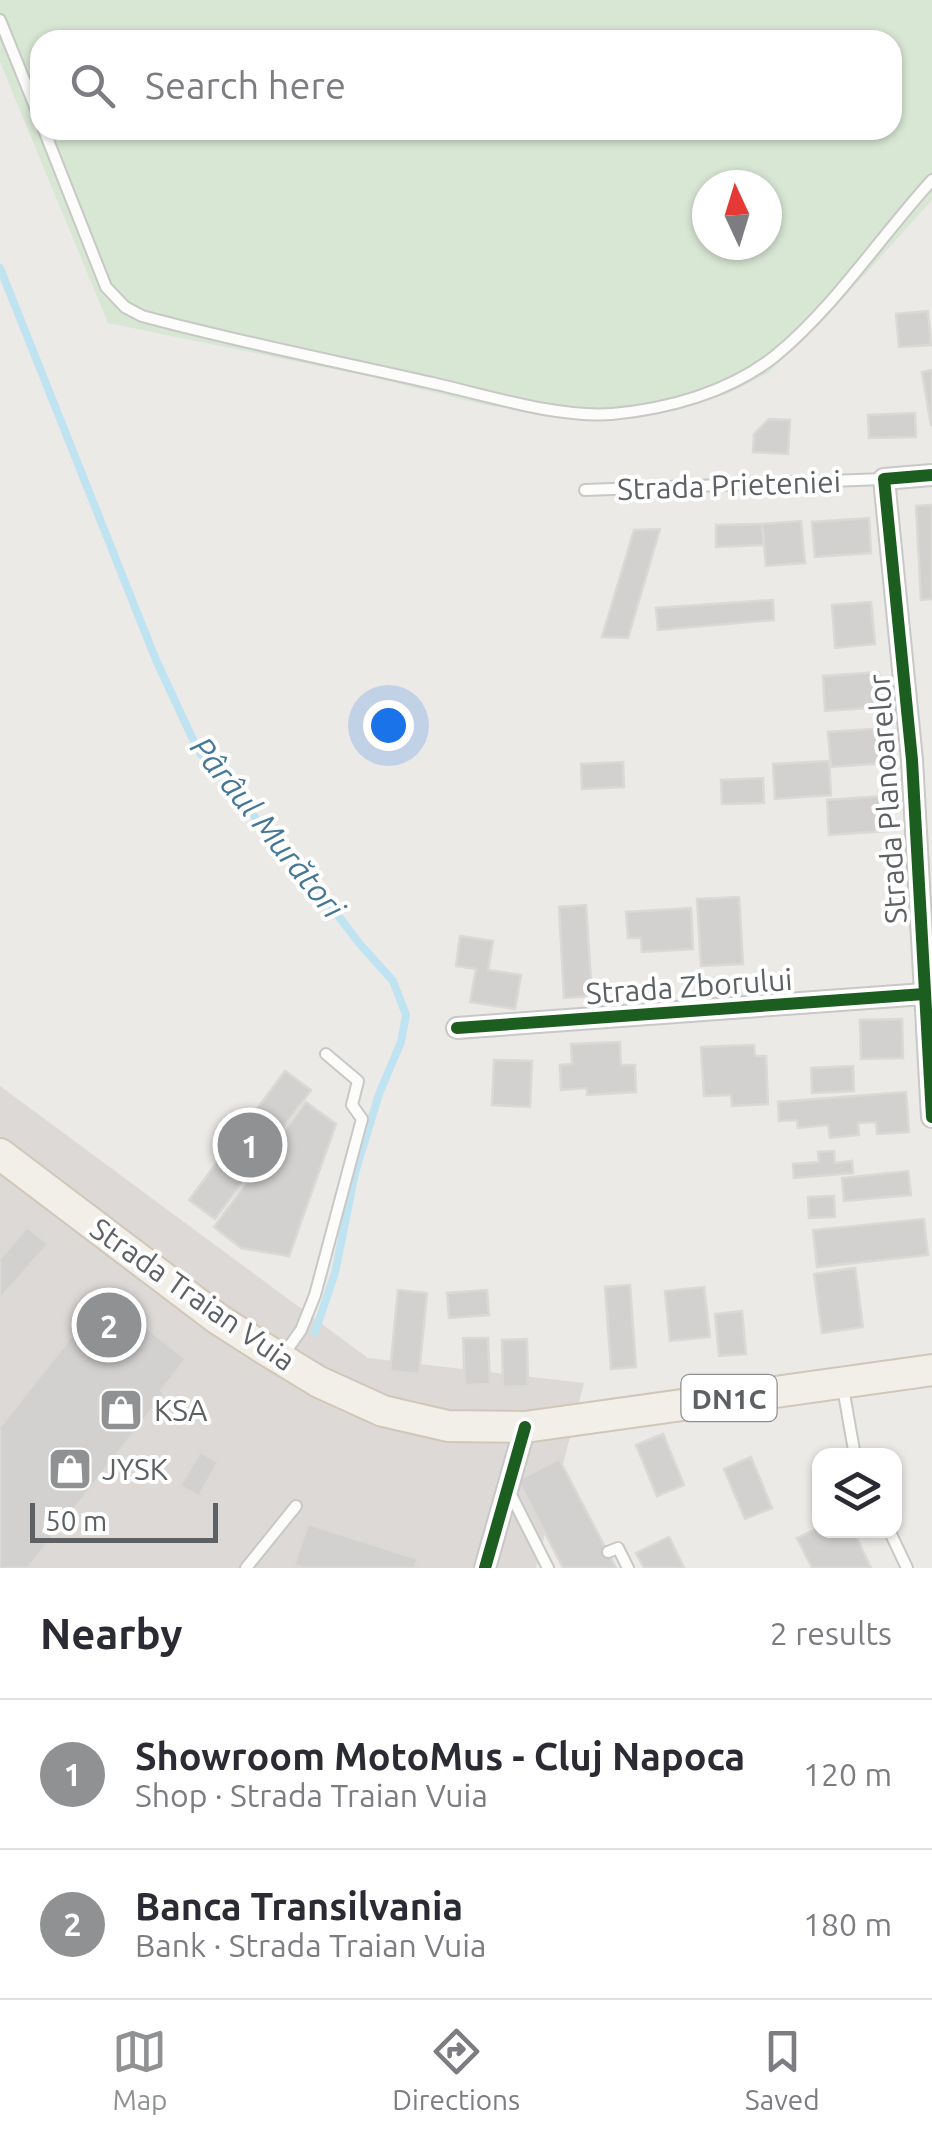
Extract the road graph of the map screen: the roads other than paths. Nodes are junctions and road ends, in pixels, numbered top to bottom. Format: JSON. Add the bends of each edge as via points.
{"nodes":[{"id":1,"x":0,"y":20,"type":"edge"},
{"id":2,"x":30,"y":94,"type":"edge"},
{"id":3,"x":48,"y":140,"type":"edge"},
{"id":4,"x":932,"y":180,"type":"edge"},
{"id":5,"x":932,"y":475,"type":"edge"},
{"id":6,"x":884,"y":479,"type":"junction"},
{"id":7,"x":585,"y":490,"type":"dead end"},
{"id":8,"x":924,"y":994,"type":"junction"},
{"id":9,"x":457,"y":1028,"type":"dead end"},
{"id":10,"x":326,"y":1054,"type":"dead end"},
{"id":11,"x":932,"y":1117,"type":"edge"},
{"id":12,"x":0,"y":1154,"type":"edge"},
{"id":13,"x":281,"y":1359,"type":"junction"},
{"id":14,"x":931,"y":1375,"type":"edge"},
{"id":15,"x":842,"y":1382,"type":"junction"},
{"id":16,"x":525,"y":1427,"type":"junction"},
{"id":17,"x":854,"y":1448,"type":"edge"},
{"id":18,"x":508,"y":1490,"type":"junction"},
{"id":19,"x":296,"y":1506,"type":"dead end"},
{"id":20,"x":893,"y":1538,"type":"edge"},
{"id":21,"x":608,"y":1552,"type":"dead end"},
{"id":22,"x":246,"y":1568,"type":"edge"},
{"id":23,"x":485,"y":1568,"type":"edge"},
{"id":24,"x":548,"y":1568,"type":"edge"},
{"id":25,"x":628,"y":1568,"type":"edge"},
{"id":26,"x":907,"y":1568,"type":"edge"}],
"edges":[{"from":1,"to":2,"type":"lane"},
{"from":3,"to":4,"type":"lane","via":[[106,287],[142,316],[492,397],[609,414],[723,388],[773,358]]},
{"from":5,"to":6,"type":"street","name":"Strada Prieteniei"},
{"from":6,"to":7,"type":"lane","name":"Strada Prieteniei"},
{"from":6,"to":8,"type":"street","name":"Strada Planoarelor","via":[[912,760]]},
{"from":8,"to":9,"type":"street","name":"Strada Zborului"},
{"from":8,"to":11,"type":"street","name":"Strada Planoarelor"},
{"from":10,"to":13,"type":"lane","via":[[358,1081],[352,1105],[362,1119],[315,1294]]},
{"from":12,"to":13,"type":"main road","name":"Strada Traian Vuia","number":"DN1C"},
{"from":13,"to":16,"type":"main road","name":"Strada Traian Vuia","number":"DN1C","via":[[382,1411],[448,1426]]},
{"from":14,"to":15,"type":"main road","name":"Strada Traian Vuia","number":"DN1C"},
{"from":15,"to":16,"type":"main road","name":"Strada Traian Vuia","number":"DN1C"},
{"from":15,"to":17,"type":"lane"},
{"from":16,"to":18,"type":"street"},
{"from":18,"to":23,"type":"street"},
{"from":18,"to":24,"type":"lane"},
{"from":19,"to":22,"type":"lane"},
{"from":20,"to":26,"type":"lane"},
{"from":21,"to":25,"type":"lane","via":[[618,1548]]}]}
